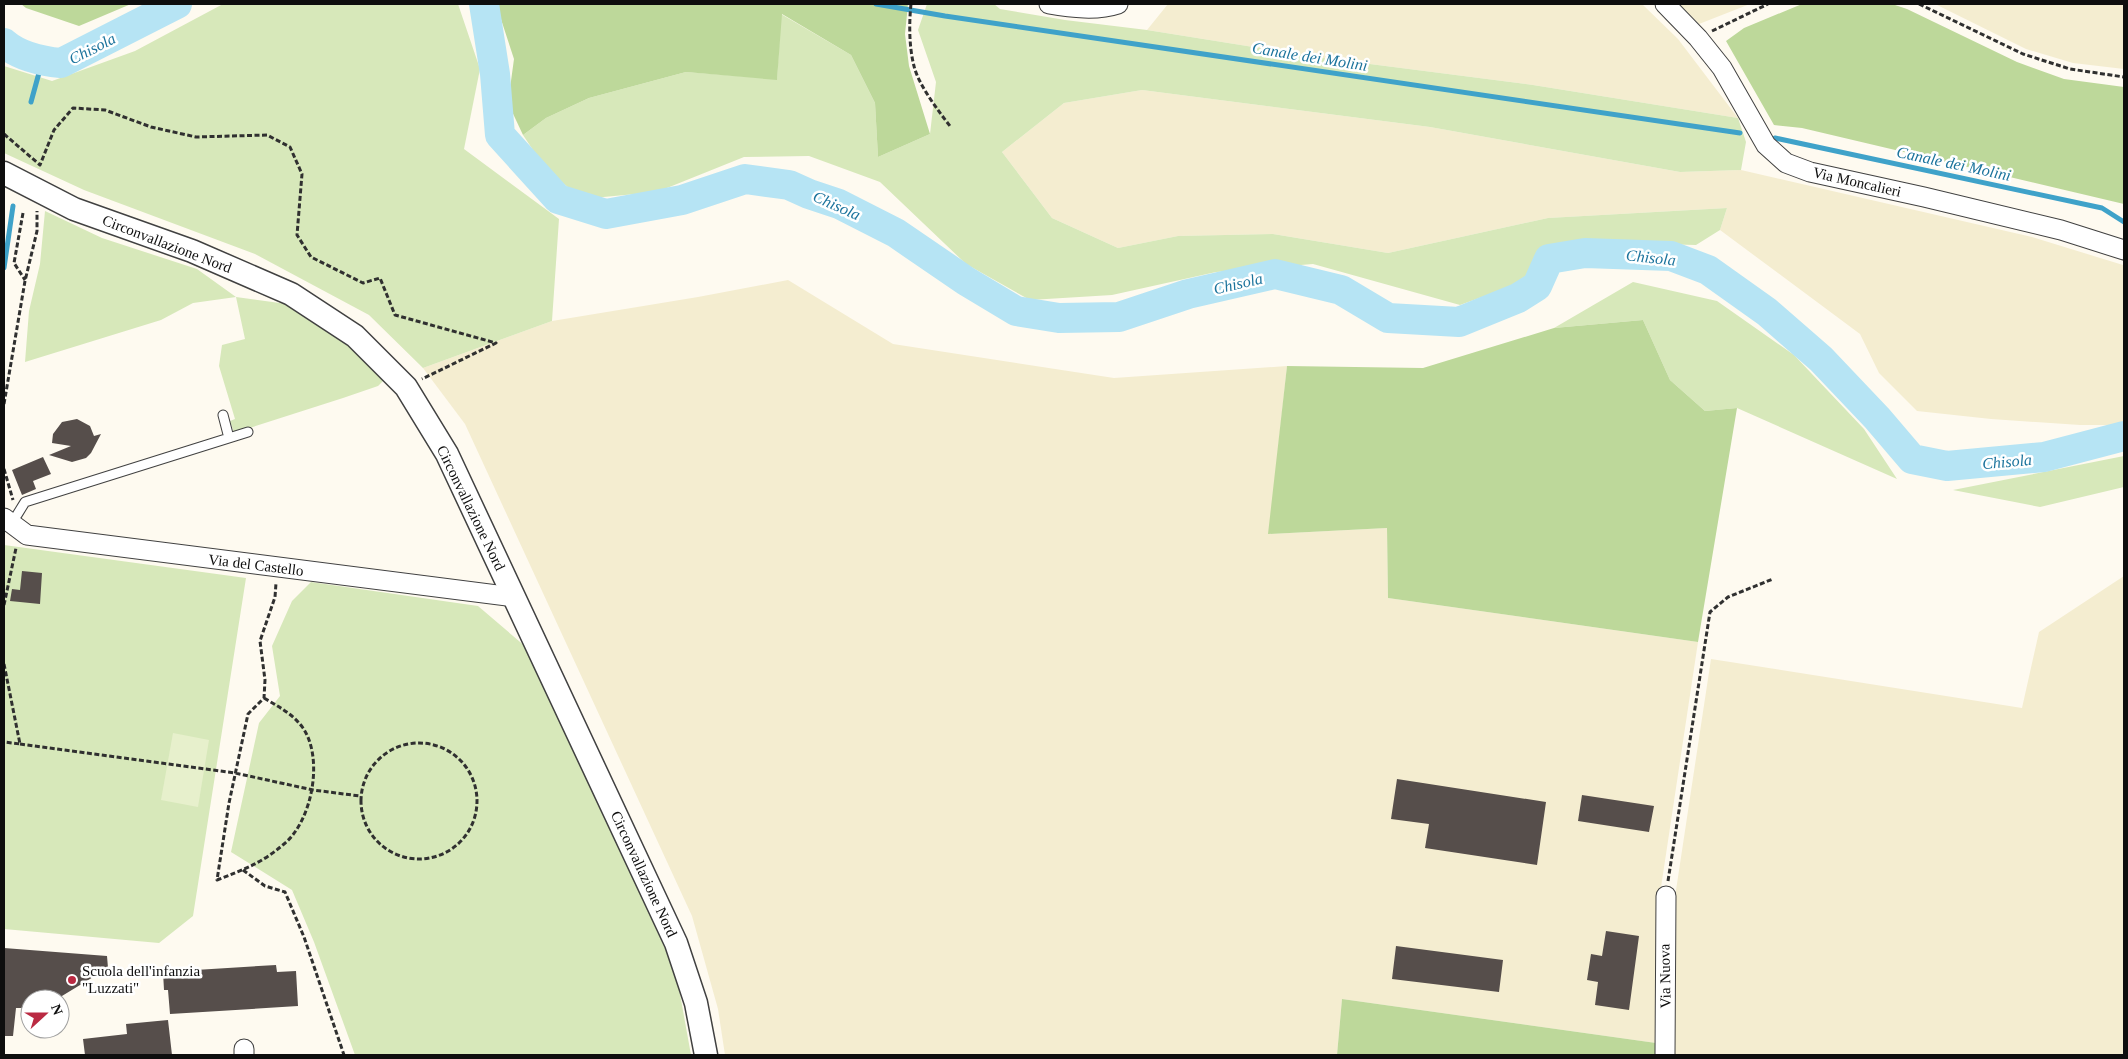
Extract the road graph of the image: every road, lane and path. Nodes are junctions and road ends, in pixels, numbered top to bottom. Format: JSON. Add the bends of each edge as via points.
{"nodes":[{"id":1,"x":912,"y":4,"type":"edge"},
{"id":2,"x":1049,"y":4,"type":"edge"},
{"id":3,"x":1118,"y":4,"type":"edge"},
{"id":4,"x":1665,"y":4,"type":"edge"},
{"id":5,"x":1768,"y":4,"type":"edge"},
{"id":6,"x":1919,"y":4,"type":"edge"},
{"id":7,"x":1698,"y":38,"type":"junction"},
{"id":8,"x":2124,"y":77,"type":"edge"},
{"id":9,"x":950,"y":126,"type":"dead end"},
{"id":10,"x":4,"y":134,"type":"edge"},
{"id":11,"x":4,"y":174,"type":"edge"},
{"id":12,"x":31,"y":206,"type":"dead end"},
{"id":13,"x":23,"y":213,"type":"dead end"},
{"id":14,"x":2124,"y":250,"type":"edge"},
{"id":15,"x":25,"y":281,"type":"junction"},
{"id":16,"x":406,"y":387,"type":"junction"},
{"id":17,"x":4,"y":404,"type":"edge"},
{"id":18,"x":223,"y":415,"type":"dead end"},
{"id":19,"x":248,"y":432,"type":"dead end"},
{"id":20,"x":229,"y":438,"type":"junction"},
{"id":21,"x":13,"y":521,"type":"edge"},
{"id":22,"x":277,"y":568,"type":"junction"},
{"id":23,"x":1773,"y":580,"type":"dead end"},
{"id":24,"x":514,"y":597,"type":"junction"},
{"id":25,"x":4,"y":605,"type":"edge"},
{"id":26,"x":4,"y":664,"type":"edge"},
{"id":27,"x":264,"y":698,"type":"junction"},
{"id":28,"x":4,"y":742,"type":"edge"},
{"id":29,"x":20,"y":744,"type":"junction"},
{"id":30,"x":235,"y":773,"type":"junction"},
{"id":31,"x":313,"y":790,"type":"junction"},
{"id":32,"x":360,"y":796,"type":"junction"},
{"id":33,"x":242,"y":870,"type":"junction"},
{"id":34,"x":1666,"y":896,"type":"joint"},
{"id":35,"x":344,"y":1055,"type":"edge"},
{"id":36,"x":706,"y":1055,"type":"edge"},
{"id":37,"x":1665,"y":1055,"type":"edge"}],
"edges":[{"from":1,"to":9,"type":"path","via":[[909,21],[914,67],[936,108]]},
{"from":2,"to":3,"type":"street","via":[[1106,8]]},
{"from":4,"to":7,"type":"street","name":"Via Moncalieri"},
{"from":5,"to":7,"type":"path"},
{"from":6,"to":8,"type":"path","via":[[2023,54],[2070,69]]},
{"from":7,"to":14,"type":"street","name":"Via Moncalieri","via":[[1722,68],[1766,144],[1786,163],[1810,172],[2061,230]]},
{"from":10,"to":16,"type":"path","via":[[40,164],[54,130],[73,108],[105,110],[150,127],[196,137],[267,135],[290,146],[302,174],[297,236],[310,256],[363,283],[380,278],[395,315],[496,342]]},
{"from":11,"to":16,"type":"street","name":"Circonvallazione Nord","via":[[74,209],[192,252],[291,294],[355,336]]},
{"from":12,"to":15,"type":"path","via":[[37,212],[37,231]]},
{"from":13,"to":15,"type":"path","via":[[14,263]]},
{"from":15,"to":17,"type":"path"},
{"from":16,"to":24,"type":"street","name":"Circonvallazione Nord","via":[[447,454]]},
{"from":18,"to":20,"type":"lane"},
{"from":19,"to":20,"type":"lane"},
{"from":20,"to":21,"type":"lane","via":[[26,502]]},
{"from":21,"to":22,"type":"street","name":"Via del Castello","via":[[27,536]]},
{"from":21,"to":25,"type":"path","via":[[17,543]]},
{"from":22,"to":24,"type":"street","name":"Via del Castello"},
{"from":22,"to":27,"type":"path","via":[[275,597],[260,641]]},
{"from":23,"to":34,"type":"path","via":[[1728,597],[1710,612]]},
{"from":24,"to":36,"type":"street","name":"Circonvallazione Nord","via":[[676,942],[696,1003]]},
{"from":26,"to":29,"type":"path"},
{"from":27,"to":30,"type":"path","via":[[248,714]]},
{"from":27,"to":31,"type":"path","via":[[288,712],[304,730],[312,752]]},
{"from":28,"to":29,"type":"path"},
{"from":29,"to":30,"type":"path"},
{"from":30,"to":31,"type":"path"},
{"from":30,"to":33,"type":"path","via":[[217,880]]},
{"from":31,"to":32,"type":"path"},
{"from":31,"to":33,"type":"path","via":[[304,817],[286,843],[256,865]]},
{"from":32,"to":32,"type":"path","via":[[364,779],[384,754],[408,744],[432,744],[448,750],[470,774],[477,793],[476,813],[469,831],[457,847],[440,857],[420,861],[400,858],[383,848],[370,834],[362,815]]},
{"from":33,"to":35,"type":"path","via":[[265,886],[286,892]]},
{"from":34,"to":37,"type":"street","name":"Via Nuova"}]}
